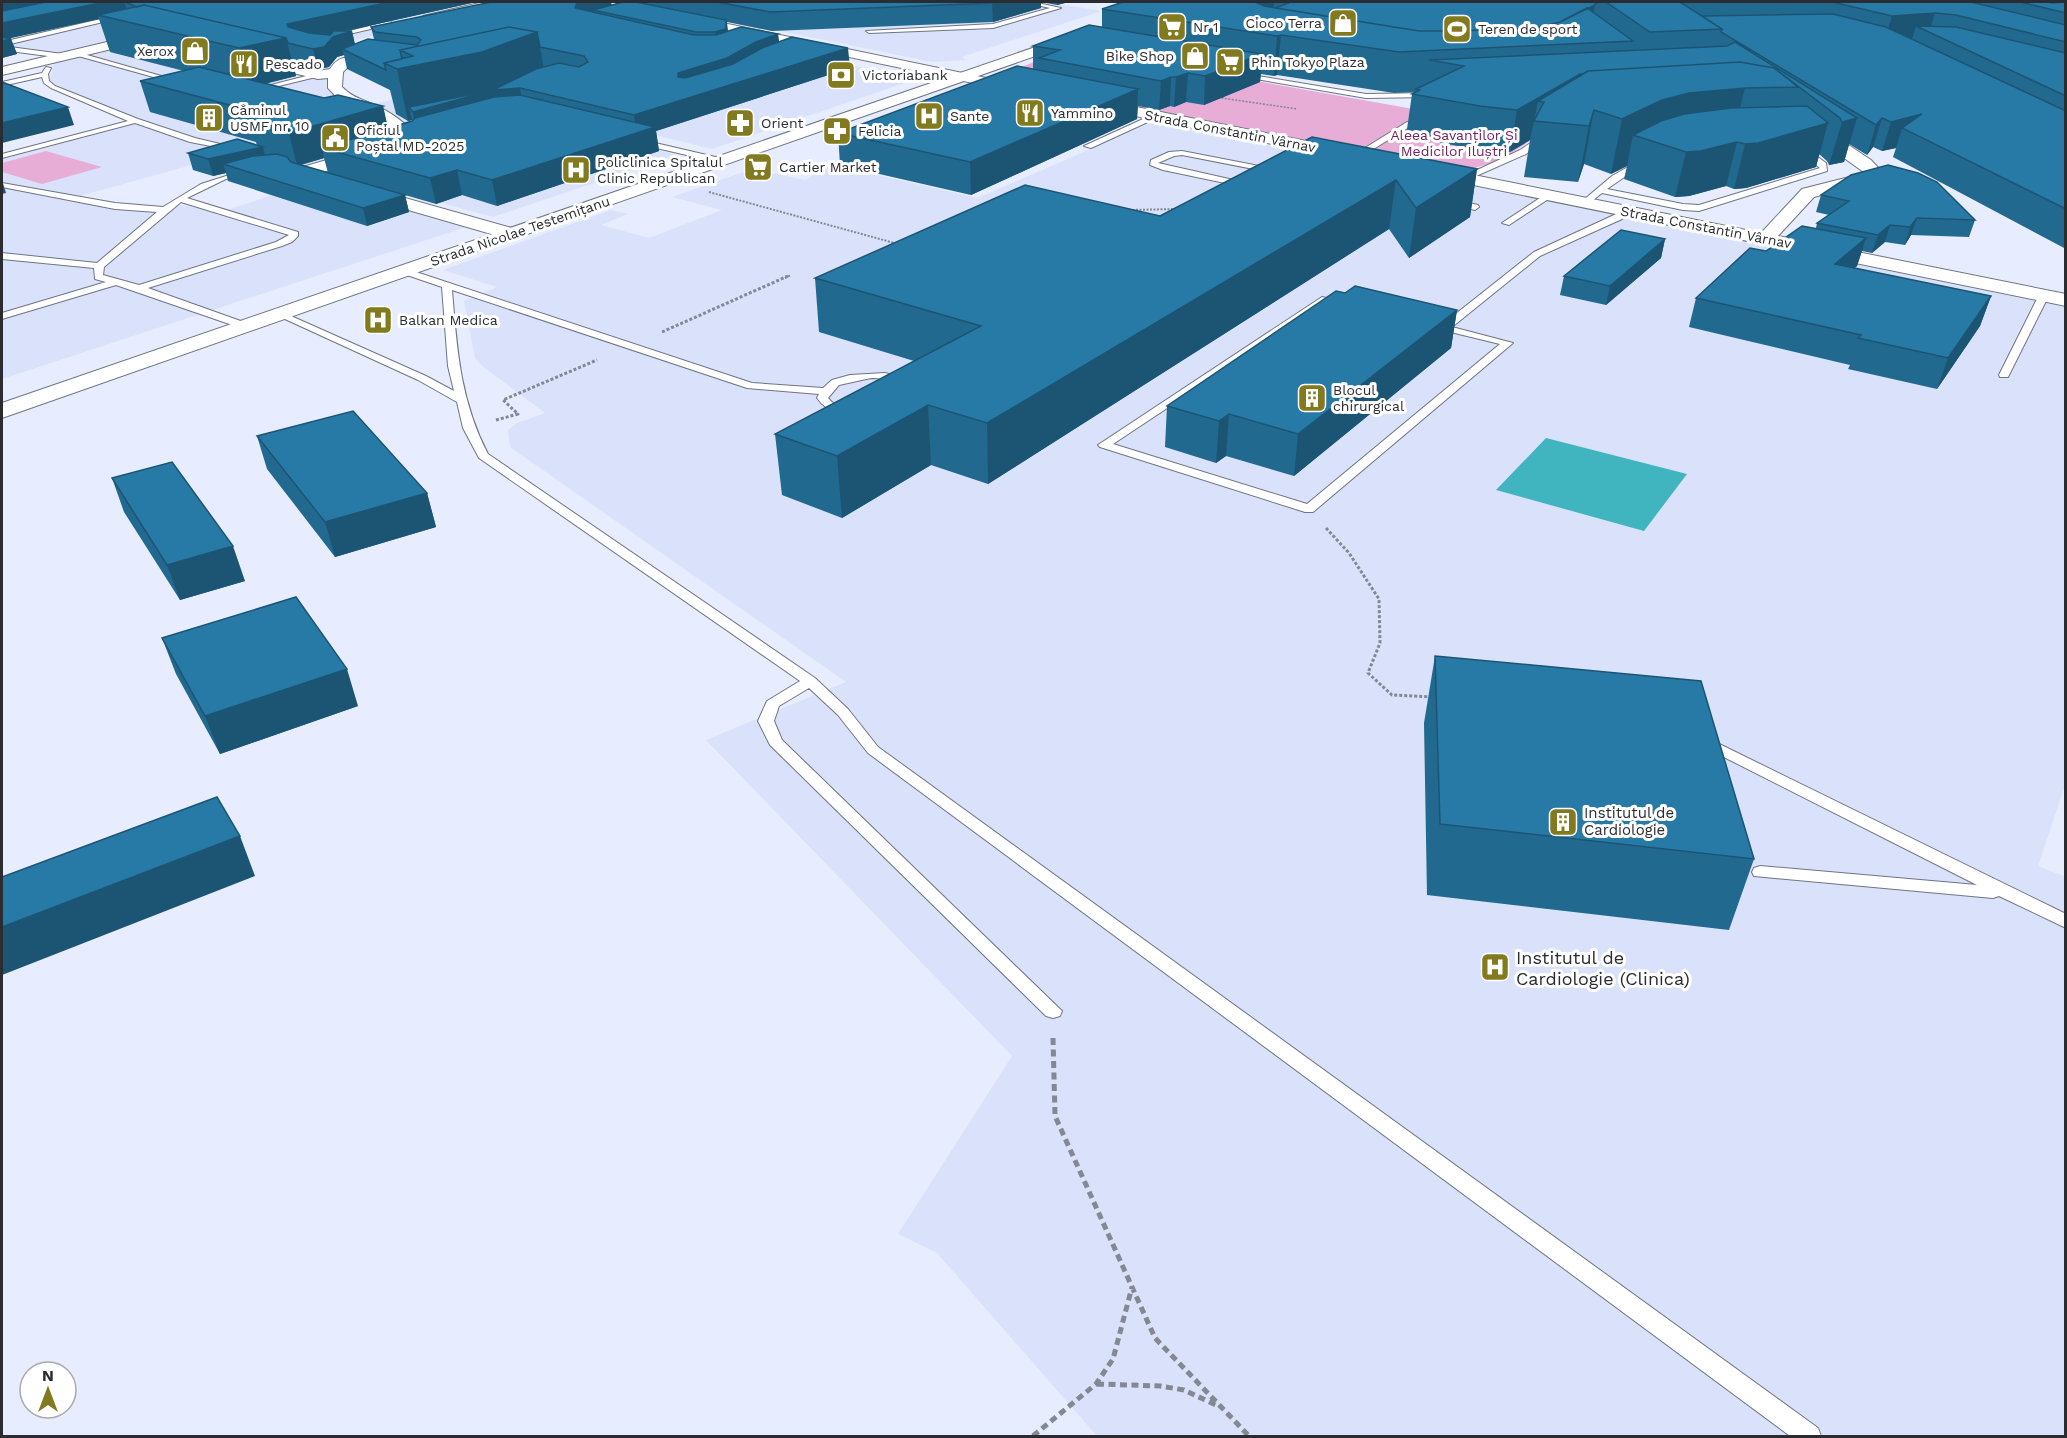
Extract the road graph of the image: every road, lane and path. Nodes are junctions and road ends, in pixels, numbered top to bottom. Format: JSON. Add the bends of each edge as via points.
{"nodes":[{"id":1,"x":1026,"y":2,"type":"edge"},
{"id":2,"x":494,"y":5,"type":"edge"},
{"id":3,"x":610,"y":7,"type":"edge"},
{"id":4,"x":126,"y":19,"type":"edge"},
{"id":5,"x":399,"y":21,"type":"edge"},
{"id":6,"x":425,"y":23,"type":"edge"},
{"id":7,"x":137,"y":28,"type":"edge"},
{"id":8,"x":869,"y":31,"type":"edge"},
{"id":9,"x":1089,"y":32,"type":"edge"},
{"id":10,"x":767,"y":36,"type":"junction"},
{"id":11,"x":160,"y":37,"type":"joint"},
{"id":12,"x":320,"y":39,"type":"edge"},
{"id":13,"x":745,"y":42,"type":"edge"},
{"id":14,"x":1057,"y":44,"type":"junction"},
{"id":15,"x":2,"y":46,"type":"edge"},
{"id":16,"x":1073,"y":47,"type":"edge"},
{"id":17,"x":354,"y":52,"type":"edge"},
{"id":18,"x":236,"y":55,"type":"edge"},
{"id":19,"x":63,"y":56,"type":"junction"},
{"id":20,"x":336,"y":59,"type":"junction"},
{"id":21,"x":2,"y":71,"type":"edge"},
{"id":22,"x":1229,"y":73,"type":"edge"},
{"id":23,"x":45,"y":74,"type":"junction"},
{"id":24,"x":318,"y":75,"type":"junction"},
{"id":25,"x":961,"y":77,"type":"junction"},
{"id":26,"x":2,"y":84,"type":"edge"},
{"id":27,"x":187,"y":85,"type":"edge"},
{"id":28,"x":1221,"y":92,"type":"edge"},
{"id":29,"x":1041,"y":93,"type":"edge"},
{"id":30,"x":1440,"y":95,"type":"edge"},
{"id":31,"x":253,"y":97,"type":"edge"},
{"id":32,"x":1255,"y":98,"type":"dead end"},
{"id":33,"x":386,"y":99,"type":"dead end"},
{"id":34,"x":1076,"y":100,"type":"edge"},
{"id":35,"x":350,"y":103,"type":"junction"},
{"id":36,"x":1157,"y":116,"type":"junction"},
{"id":37,"x":1795,"y":116,"type":"edge"},
{"id":38,"x":135,"y":121,"type":"junction"},
{"id":39,"x":1410,"y":124,"type":"dead end"},
{"id":40,"x":1550,"y":134,"type":"edge"},
{"id":41,"x":634,"y":140,"type":"edge"},
{"id":42,"x":1795,"y":144,"type":"edge"},
{"id":43,"x":1088,"y":146,"type":"edge"},
{"id":44,"x":245,"y":151,"type":"edge"},
{"id":45,"x":2,"y":156,"type":"edge"},
{"id":46,"x":1356,"y":156,"type":"junction"},
{"id":47,"x":1650,"y":158,"type":"edge"},
{"id":48,"x":721,"y":161,"type":"junction"},
{"id":49,"x":1377,"y":161,"type":"edge"},
{"id":50,"x":259,"y":170,"type":"edge"},
{"id":51,"x":1421,"y":170,"type":"edge"},
{"id":52,"x":1278,"y":172,"type":"edge"},
{"id":53,"x":1464,"y":178,"type":"junction"},
{"id":54,"x":665,"y":180,"type":"junction"},
{"id":55,"x":2,"y":184,"type":"edge"},
{"id":56,"x":1250,"y":187,"type":"edge"},
{"id":57,"x":1601,"y":190,"type":"junction"},
{"id":58,"x":1549,"y":196,"type":"junction"},
{"id":59,"x":180,"y":199,"type":"junction"},
{"id":60,"x":1440,"y":199,"type":"edge"},
{"id":61,"x":1584,"y":203,"type":"junction"},
{"id":62,"x":1475,"y":207,"type":"dead end"},
{"id":63,"x":1176,"y":209,"type":"edge"},
{"id":64,"x":166,"y":210,"type":"junction"},
{"id":65,"x":1129,"y":210,"type":"edge"},
{"id":66,"x":1627,"y":212,"type":"junction"},
{"id":67,"x":1506,"y":223,"type":"dead end"},
{"id":68,"x":512,"y":234,"type":"junction"},
{"id":69,"x":1765,"y":239,"type":"junction"},
{"id":70,"x":902,"y":246,"type":"edge"},
{"id":71,"x":2,"y":256,"type":"edge"},
{"id":72,"x":99,"y":266,"type":"junction"},
{"id":73,"x":404,"y":271,"type":"junction"},
{"id":74,"x":116,"y":282,"type":"junction"},
{"id":75,"x":447,"y":284,"type":"junction"},
{"id":76,"x":139,"y":288,"type":"junction"},
{"id":77,"x":2044,"y":294,"type":"junction"},
{"id":78,"x":2066,"y":298,"type":"edge"},
{"id":79,"x":21,"y":310,"type":"junction"},
{"id":80,"x":2,"y":311,"type":"edge"},
{"id":81,"x":279,"y":314,"type":"junction"},
{"id":82,"x":2,"y":316,"type":"edge"},
{"id":83,"x":245,"y":326,"type":"junction"},
{"id":84,"x":1444,"y":328,"type":"junction"},
{"id":85,"x":2004,"y":375,"type":"dead end"},
{"id":86,"x":824,"y":391,"type":"junction"},
{"id":87,"x":462,"y":400,"type":"junction"},
{"id":88,"x":2,"y":411,"type":"edge"},
{"id":89,"x":1309,"y":509,"type":"junction"},
{"id":90,"x":810,"y":681,"type":"junction"},
{"id":91,"x":1439,"y":698,"type":"edge"},
{"id":92,"x":1688,"y":733,"type":"edge"},
{"id":93,"x":1760,"y":872,"type":"dead end"},
{"id":94,"x":2002,"y":892,"type":"junction"},
{"id":95,"x":2066,"y":922,"type":"edge"},
{"id":96,"x":1053,"y":1011,"type":"joint"},
{"id":97,"x":1132,"y":1287,"type":"junction"},
{"id":98,"x":1096,"y":1384,"type":"junction"},
{"id":99,"x":1221,"y":1407,"type":"junction"},
{"id":100,"x":1033,"y":1437,"type":"edge"},
{"id":101,"x":1249,"y":1437,"type":"edge"},
{"id":102,"x":1809,"y":1437,"type":"edge"}],
"edges":[{"from":1,"to":8,"type":"lane","via":[[1058,8],[993,26]]},
{"from":2,"to":6,"type":"street"},
{"from":3,"to":10,"type":"street","via":[[635,8]]},
{"from":4,"to":15,"type":"lane","via":[[115,18]]},
{"from":5,"to":12,"type":"lane"},
{"from":7,"to":11,"type":"lane"},
{"from":9,"to":14,"type":"main road","name":"Strada Nicolae Testemițanu"},
{"from":10,"to":13,"type":"lane"},
{"from":10,"to":25,"type":"street","via":[[809,48]]},
{"from":11,"to":19,"type":"street"},
{"from":14,"to":16,"type":"lane"},
{"from":14,"to":25,"type":"main road","name":"Strada Nicolae Testemițanu"},
{"from":15,"to":19,"type":"lane"},
{"from":17,"to":20,"type":"street"},
{"from":18,"to":24,"type":"street"},
{"from":19,"to":21,"type":"street"},
{"from":19,"to":23,"type":"lane"},
{"from":19,"to":27,"type":"lane"},
{"from":20,"to":24,"type":"street"},
{"from":20,"to":35,"type":"street","via":[[335,88]]},
{"from":22,"to":30,"type":"lane","via":[[1366,96]]},
{"from":23,"to":26,"type":"lane"},
{"from":23,"to":38,"type":"lane","via":[[46,82],[53,87]]},
{"from":24,"to":31,"type":"lane","via":[[241,94]]},
{"from":25,"to":29,"type":"street"},
{"from":25,"to":48,"type":"main road","name":"Strada Nicolae Testemițanu"},
{"from":28,"to":32,"type":"path","via":[[1231,94],[1221,98],[1288,110],[1300,108]]},
{"from":33,"to":35,"type":"street"},
{"from":34,"to":36,"type":"street","name":"Strada Constantin Vârnav"},
{"from":35,"to":68,"type":"street","via":[[409,133],[296,171]]},
{"from":36,"to":43,"type":"lane"},
{"from":36,"to":46,"type":"street","name":"Strada Constantin Vârnav","via":[[1327,154]]},
{"from":37,"to":69,"type":"street","via":[[1881,176],[1809,193]]},
{"from":38,"to":44,"type":"lane","via":[[193,140]]},
{"from":38,"to":45,"type":"lane"},
{"from":39,"to":46,"type":"lane"},
{"from":40,"to":53,"type":"lane","via":[[1523,152]]},
{"from":41,"to":48,"type":"lane"},
{"from":42,"to":57,"type":"lane","via":[[1824,169],[1708,206],[1683,207]]},
{"from":46,"to":49,"type":"street","name":"Strada Constantin Vârnav"},
{"from":47,"to":57,"type":"lane"},
{"from":48,"to":54,"type":"main road","name":"Strada Nicolae Testemițanu"},
{"from":50,"to":59,"type":"lane","via":[[222,178]]},
{"from":51,"to":53,"type":"street","name":"Strada Constantin Vârnav"},
{"from":52,"to":56,"type":"lane","via":[[1182,153],[1172,153],[1154,162],[1163,168]]},
{"from":53,"to":58,"type":"street","name":"Strada Constantin Vârnav"},
{"from":54,"to":68,"type":"main road","name":"Strada Nicolae Testemițanu"},
{"from":54,"to":70,"type":"path"},
{"from":55,"to":64,"type":"lane","via":[[115,206]]},
{"from":57,"to":61,"type":"lane"},
{"from":58,"to":61,"type":"street","name":"Strada Constantin Vârnav"},
{"from":58,"to":67,"type":"lane"},
{"from":59,"to":64,"type":"lane"},
{"from":59,"to":76,"type":"lane","via":[[295,234],[279,244]]},
{"from":60,"to":62,"type":"lane"},
{"from":61,"to":66,"type":"street","name":"Strada Constantin Vârnav"},
{"from":63,"to":65,"type":"path"},
{"from":64,"to":72,"type":"lane"},
{"from":66,"to":69,"type":"street","name":"Strada Constantin Vârnav"},
{"from":66,"to":84,"type":"lane","via":[[1537,254]]},
{"from":68,"to":73,"type":"main road","name":"Strada Nicolae Testemițanu"},
{"from":69,"to":77,"type":"street","name":"Strada Constantin Vârnav"},
{"from":71,"to":72,"type":"lane"},
{"from":72,"to":74,"type":"lane","via":[[98,277]]},
{"from":73,"to":75,"type":"lane"},
{"from":73,"to":81,"type":"main road","name":"Strada Nicolae Testemițanu"},
{"from":74,"to":76,"type":"lane"},
{"from":74,"to":79,"type":"lane"},
{"from":75,"to":86,"type":"lane","via":[[751,386]]},
{"from":75,"to":87,"type":"lane","via":[[453,366]]},
{"from":76,"to":83,"type":"lane"},
{"from":77,"to":78,"type":"street","name":"Strada Constantin Vârnav"},
{"from":77,"to":85,"type":"lane"},
{"from":79,"to":80,"type":"lane"},
{"from":79,"to":82,"type":"lane"},
{"from":81,"to":83,"type":"main road","name":"Strada Nicolae Testemițanu"},
{"from":81,"to":87,"type":"lane"},
{"from":83,"to":88,"type":"main road","name":"Strada Nicolae Testemițanu"},
{"from":84,"to":89,"type":"lane","via":[[1508,343]]},
{"from":84,"to":89,"type":"lane","via":[[1325,299],[1104,445]]},
{"from":86,"to":86,"type":"lane","via":[[855,376],[886,376],[910,383],[917,396],[903,408],[859,415],[825,404]]},
{"from":87,"to":90,"type":"lane","via":[[469,428],[483,456]]},
{"from":89,"to":91,"type":"path","via":[[1349,553],[1379,599],[1380,643],[1368,673],[1392,695]]},
{"from":90,"to":96,"type":"lane","via":[[772,704],[766,722],[775,742]]},
{"from":90,"to":102,"type":"lane","via":[[843,712],[873,750]]},
{"from":92,"to":94,"type":"lane"},
{"from":93,"to":94,"type":"lane"},
{"from":94,"to":95,"type":"lane"},
{"from":96,"to":97,"type":"path","via":[[1055,1116]]},
{"from":97,"to":98,"type":"path","via":[[1113,1359]]},
{"from":97,"to":99,"type":"path","via":[[1155,1338]]},
{"from":98,"to":99,"type":"path","via":[[1184,1390]]},
{"from":98,"to":100,"type":"path"},
{"from":99,"to":101,"type":"path"}]}
